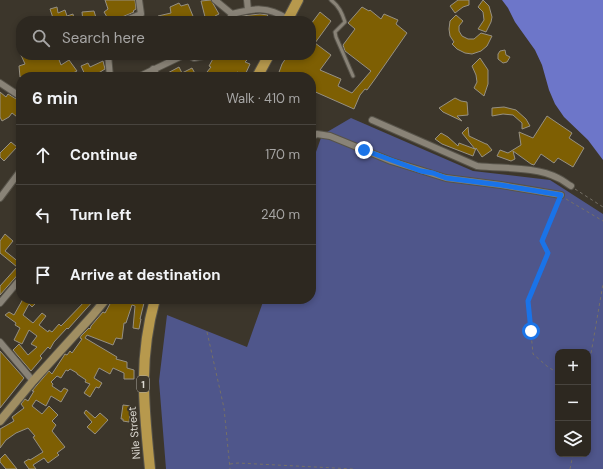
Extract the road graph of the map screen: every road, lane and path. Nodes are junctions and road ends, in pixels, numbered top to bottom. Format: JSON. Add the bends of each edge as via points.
{"nodes":[{"id":1,"x":139,"y":0,"type":"edge"},
{"id":2,"x":215,"y":0,"type":"edge"},
{"id":3,"x":247,"y":0,"type":"edge"},
{"id":4,"x":298,"y":0,"type":"edge"},
{"id":5,"x":331,"y":0,"type":"edge"},
{"id":6,"x":248,"y":10,"type":"junction"},
{"id":7,"x":232,"y":14,"type":"joint"},
{"id":8,"x":136,"y":16,"type":"edge"},
{"id":9,"x":281,"y":16,"type":"edge"},
{"id":10,"x":289,"y":16,"type":"edge"},
{"id":11,"x":108,"y":60,"type":"edge"},
{"id":12,"x":173,"y":60,"type":"edge"},
{"id":13,"x":266,"y":60,"type":"edge"},
{"id":14,"x":153,"y":69,"type":"junction"},
{"id":15,"x":110,"y":72,"type":"edge"},
{"id":16,"x":147,"y":72,"type":"edge"},
{"id":17,"x":155,"y":72,"type":"edge"},
{"id":18,"x":260,"y":72,"type":"edge"},
{"id":19,"x":354,"y":76,"type":"dead end"},
{"id":20,"x":0,"y":84,"type":"edge"},
{"id":21,"x":16,"y":94,"type":"edge"},
{"id":22,"x":372,"y":120,"type":"dead end"},
{"id":23,"x":316,"y":134,"type":"edge"},
{"id":24,"x":16,"y":181,"type":"edge"},
{"id":25,"x":571,"y":186,"type":"joint"},
{"id":26,"x":561,"y":195,"type":"junction"},
{"id":27,"x":0,"y":198,"type":"edge"},
{"id":28,"x":603,"y":207,"type":"edge"},
{"id":29,"x":603,"y":221,"type":"edge"},
{"id":30,"x":16,"y":284,"type":"edge"},
{"id":31,"x":603,"y":284,"type":"edge"},
{"id":32,"x":0,"y":303,"type":"edge"},
{"id":33,"x":102,"y":304,"type":"edge"},
{"id":34,"x":154,"y":304,"type":"edge"},
{"id":35,"x":206,"y":332,"type":"dead end"},
{"id":36,"x":0,"y":342,"type":"edge"},
{"id":37,"x":591,"y":354,"type":"edge"},
{"id":38,"x":555,"y":371,"type":"edge"},
{"id":39,"x":33,"y":381,"type":"junction"},
{"id":40,"x":0,"y":421,"type":"edge"},
{"id":41,"x":572,"y":457,"type":"edge"},
{"id":42,"x":229,"y":464,"type":"junction"},
{"id":43,"x":150,"y":469,"type":"edge"},
{"id":44,"x":230,"y":469,"type":"edge"},
{"id":45,"x":354,"y":469,"type":"edge"},
{"id":46,"x":570,"y":469,"type":"edge"}],
"edges":[{"from":1,"to":8,"type":"street","via":[[141,14]]},
{"from":2,"to":7,"type":"street"},
{"from":3,"to":6,"type":"street"},
{"from":4,"to":10,"type":"main road"},
{"from":5,"to":19,"type":"lane","via":[[339,7],[343,18],[344,22],[336,32],[336,37]]},
{"from":6,"to":7,"type":"street"},
{"from":6,"to":9,"type":"street","via":[[273,11]]},
{"from":11,"to":15,"type":"street"},
{"from":12,"to":14,"type":"street"},
{"from":13,"to":18,"type":"main road"},
{"from":14,"to":16,"type":"street"},
{"from":14,"to":17,"type":"street"},
{"from":20,"to":21,"type":"street"},
{"from":22,"to":25,"type":"street","via":[[477,166],[518,168],[550,174]]},
{"from":23,"to":26,"type":"street","via":[[330,136],[391,161],[446,178]]},
{"from":24,"to":27,"type":"street"},
{"from":25,"to":28,"type":"path"},
{"from":26,"to":29,"type":"path"},
{"from":26,"to":38,"type":"path","via":[[542,241],[548,253],[528,301],[533,354]]},
{"from":30,"to":32,"type":"street"},
{"from":31,"to":37,"type":"path"},
{"from":33,"to":39,"type":"main road"},
{"from":34,"to":43,"type":"main road","name":"Nile Street","number":"1","via":[[144,354],[143,376]]},
{"from":35,"to":42,"type":"path","via":[[224,408]]},
{"from":36,"to":39,"type":"street"},
{"from":39,"to":40,"type":"main road"},
{"from":41,"to":46,"type":"path"},
{"from":42,"to":44,"type":"path"},
{"from":42,"to":45,"type":"path"}]}
